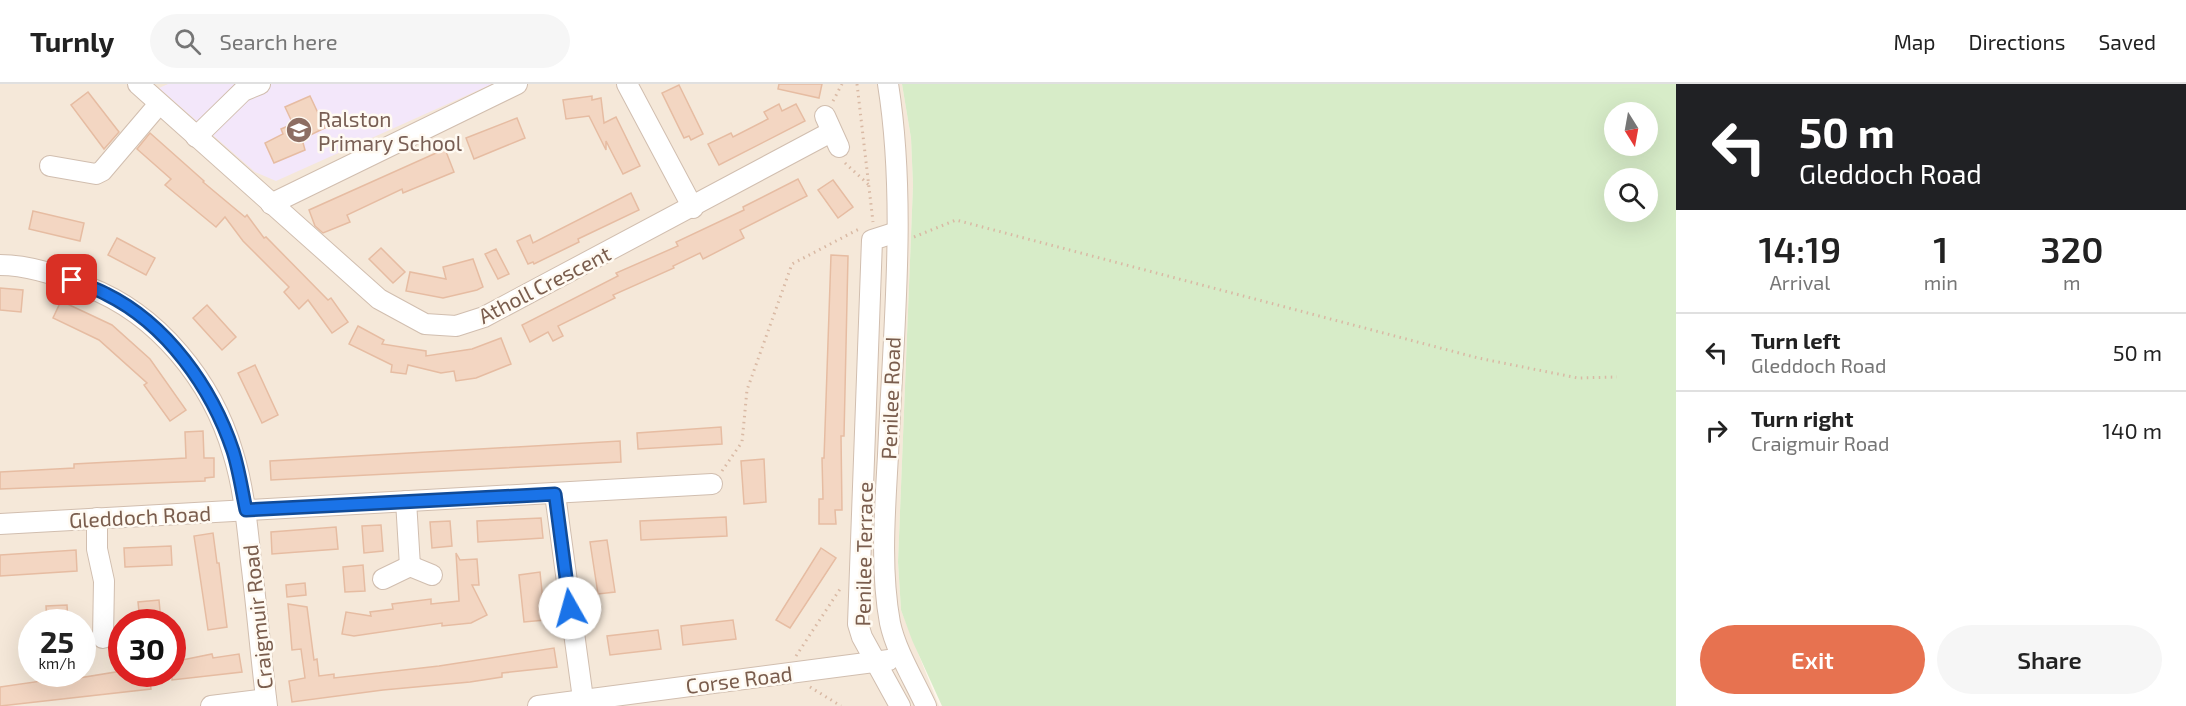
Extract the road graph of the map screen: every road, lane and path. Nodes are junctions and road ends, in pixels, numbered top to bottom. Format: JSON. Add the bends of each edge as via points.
{"nodes":[{"id":1,"x":138,"y":84,"type":"edge"},
{"id":2,"x":261,"y":84,"type":"edge"},
{"id":3,"x":517,"y":84,"type":"edge"},
{"id":4,"x":627,"y":84,"type":"edge"},
{"id":5,"x":857,"y":84,"type":"edge"},
{"id":6,"x":888,"y":84,"type":"edge"},
{"id":7,"x":159,"y":104,"type":"junction"},
{"id":8,"x":832,"y":132,"type":"joint"},
{"id":9,"x":196,"y":137,"type":"junction"},
{"id":10,"x":50,"y":166,"type":"dead end"},
{"id":11,"x":870,"y":186,"type":"junction"},
{"id":12,"x":271,"y":204,"type":"junction"},
{"id":13,"x":693,"y":208,"type":"junction"},
{"id":14,"x":873,"y":231,"type":"junction"},
{"id":15,"x":897,"y":232,"type":"junction"},
{"id":16,"x":0,"y":265,"type":"edge"},
{"id":17,"x":1617,"y":377,"type":"dead end"},
{"id":18,"x":712,"y":484,"type":"joint"},
{"id":19,"x":555,"y":494,"type":"junction"},
{"id":20,"x":406,"y":501,"type":"junction"},
{"id":21,"x":246,"y":510,"type":"junction"},
{"id":22,"x":97,"y":518,"type":"junction"},
{"id":23,"x":0,"y":524,"type":"edge"},
{"id":24,"x":861,"y":561,"type":"junction"},
{"id":25,"x":410,"y":566,"type":"junction"},
{"id":26,"x":432,"y":575,"type":"dead end"},
{"id":27,"x":383,"y":579,"type":"dead end"},
{"id":28,"x":103,"y":638,"type":"dead end"},
{"id":29,"x":904,"y":657,"type":"junction"},
{"id":30,"x":877,"y":662,"type":"junction"},
{"id":31,"x":785,"y":673,"type":"junction"},
{"id":32,"x":267,"y":702,"type":"edge"},
{"id":33,"x":583,"y":703,"type":"edge"},
{"id":34,"x":211,"y":706,"type":"edge"},
{"id":35,"x":538,"y":706,"type":"edge"},
{"id":36,"x":841,"y":706,"type":"edge"},
{"id":37,"x":900,"y":706,"type":"edge"},
{"id":38,"x":926,"y":706,"type":"edge"}],
"edges":[{"from":1,"to":7,"type":"street","name":"Atholl Crescent"},
{"from":2,"to":9,"type":"street","via":[[243,91]]},
{"from":3,"to":12,"type":"street"},
{"from":4,"to":13,"type":"street"},
{"from":5,"to":11,"type":"path"},
{"from":6,"to":15,"type":"street","name":"Penilee Road","via":[[895,127]]},
{"from":7,"to":9,"type":"street","name":"Atholl Crescent"},
{"from":7,"to":10,"type":"street","via":[[102,171],[96,174]]},
{"from":8,"to":11,"type":"path","via":[[834,152]]},
{"from":8,"to":13,"type":"street","name":"Atholl Crescent"},
{"from":9,"to":12,"type":"street","name":"Atholl Crescent"},
{"from":11,"to":14,"type":"path"},
{"from":12,"to":13,"type":"street","name":"Atholl Crescent","via":[[379,300],[425,324],[456,326],[484,317]]},
{"from":14,"to":15,"type":"street"},
{"from":14,"to":18,"type":"path","via":[[792,264],[747,390],[742,442]]},
{"from":14,"to":24,"type":"street","name":"Penilee Terrace"},
{"from":15,"to":17,"type":"path","via":[[916,238],[956,220],[1478,358],[1578,378]]},
{"from":15,"to":29,"type":"street","name":"Penilee Road","via":[[885,566],[891,626]]},
{"from":16,"to":21,"type":"street","name":"Craigmuir Road","via":[[54,274],[107,294],[144,318],[171,343],[218,415],[233,452]]},
{"from":18,"to":19,"type":"street","name":"Gleddoch Road"},
{"from":19,"to":20,"type":"street","name":"Gleddoch Road"},
{"from":19,"to":33,"type":"street"},
{"from":20,"to":21,"type":"street","name":"Gleddoch Road"},
{"from":20,"to":25,"type":"street"},
{"from":21,"to":22,"type":"street","name":"Gleddoch Road"},
{"from":21,"to":32,"type":"street","name":"Craigmuir Road"},
{"from":22,"to":23,"type":"street","name":"Gleddoch Road"},
{"from":22,"to":28,"type":"street","via":[[97,549],[104,581]]},
{"from":24,"to":30,"type":"street","name":"Penilee Terrace","via":[[858,624]]},
{"from":24,"to":31,"type":"path"},
{"from":25,"to":26,"type":"street"},
{"from":25,"to":27,"type":"street"},
{"from":29,"to":30,"type":"street","name":"Corse Road"},
{"from":29,"to":38,"type":"street","name":"Penilee Road"},
{"from":30,"to":31,"type":"street","name":"Corse Road"},
{"from":30,"to":37,"type":"street","name":"Penilee Terrace"},
{"from":31,"to":33,"type":"street","name":"Corse Road"},
{"from":31,"to":36,"type":"path"},
{"from":32,"to":34,"type":"street"},
{"from":33,"to":35,"type":"street","name":"Corse Road"}]}
